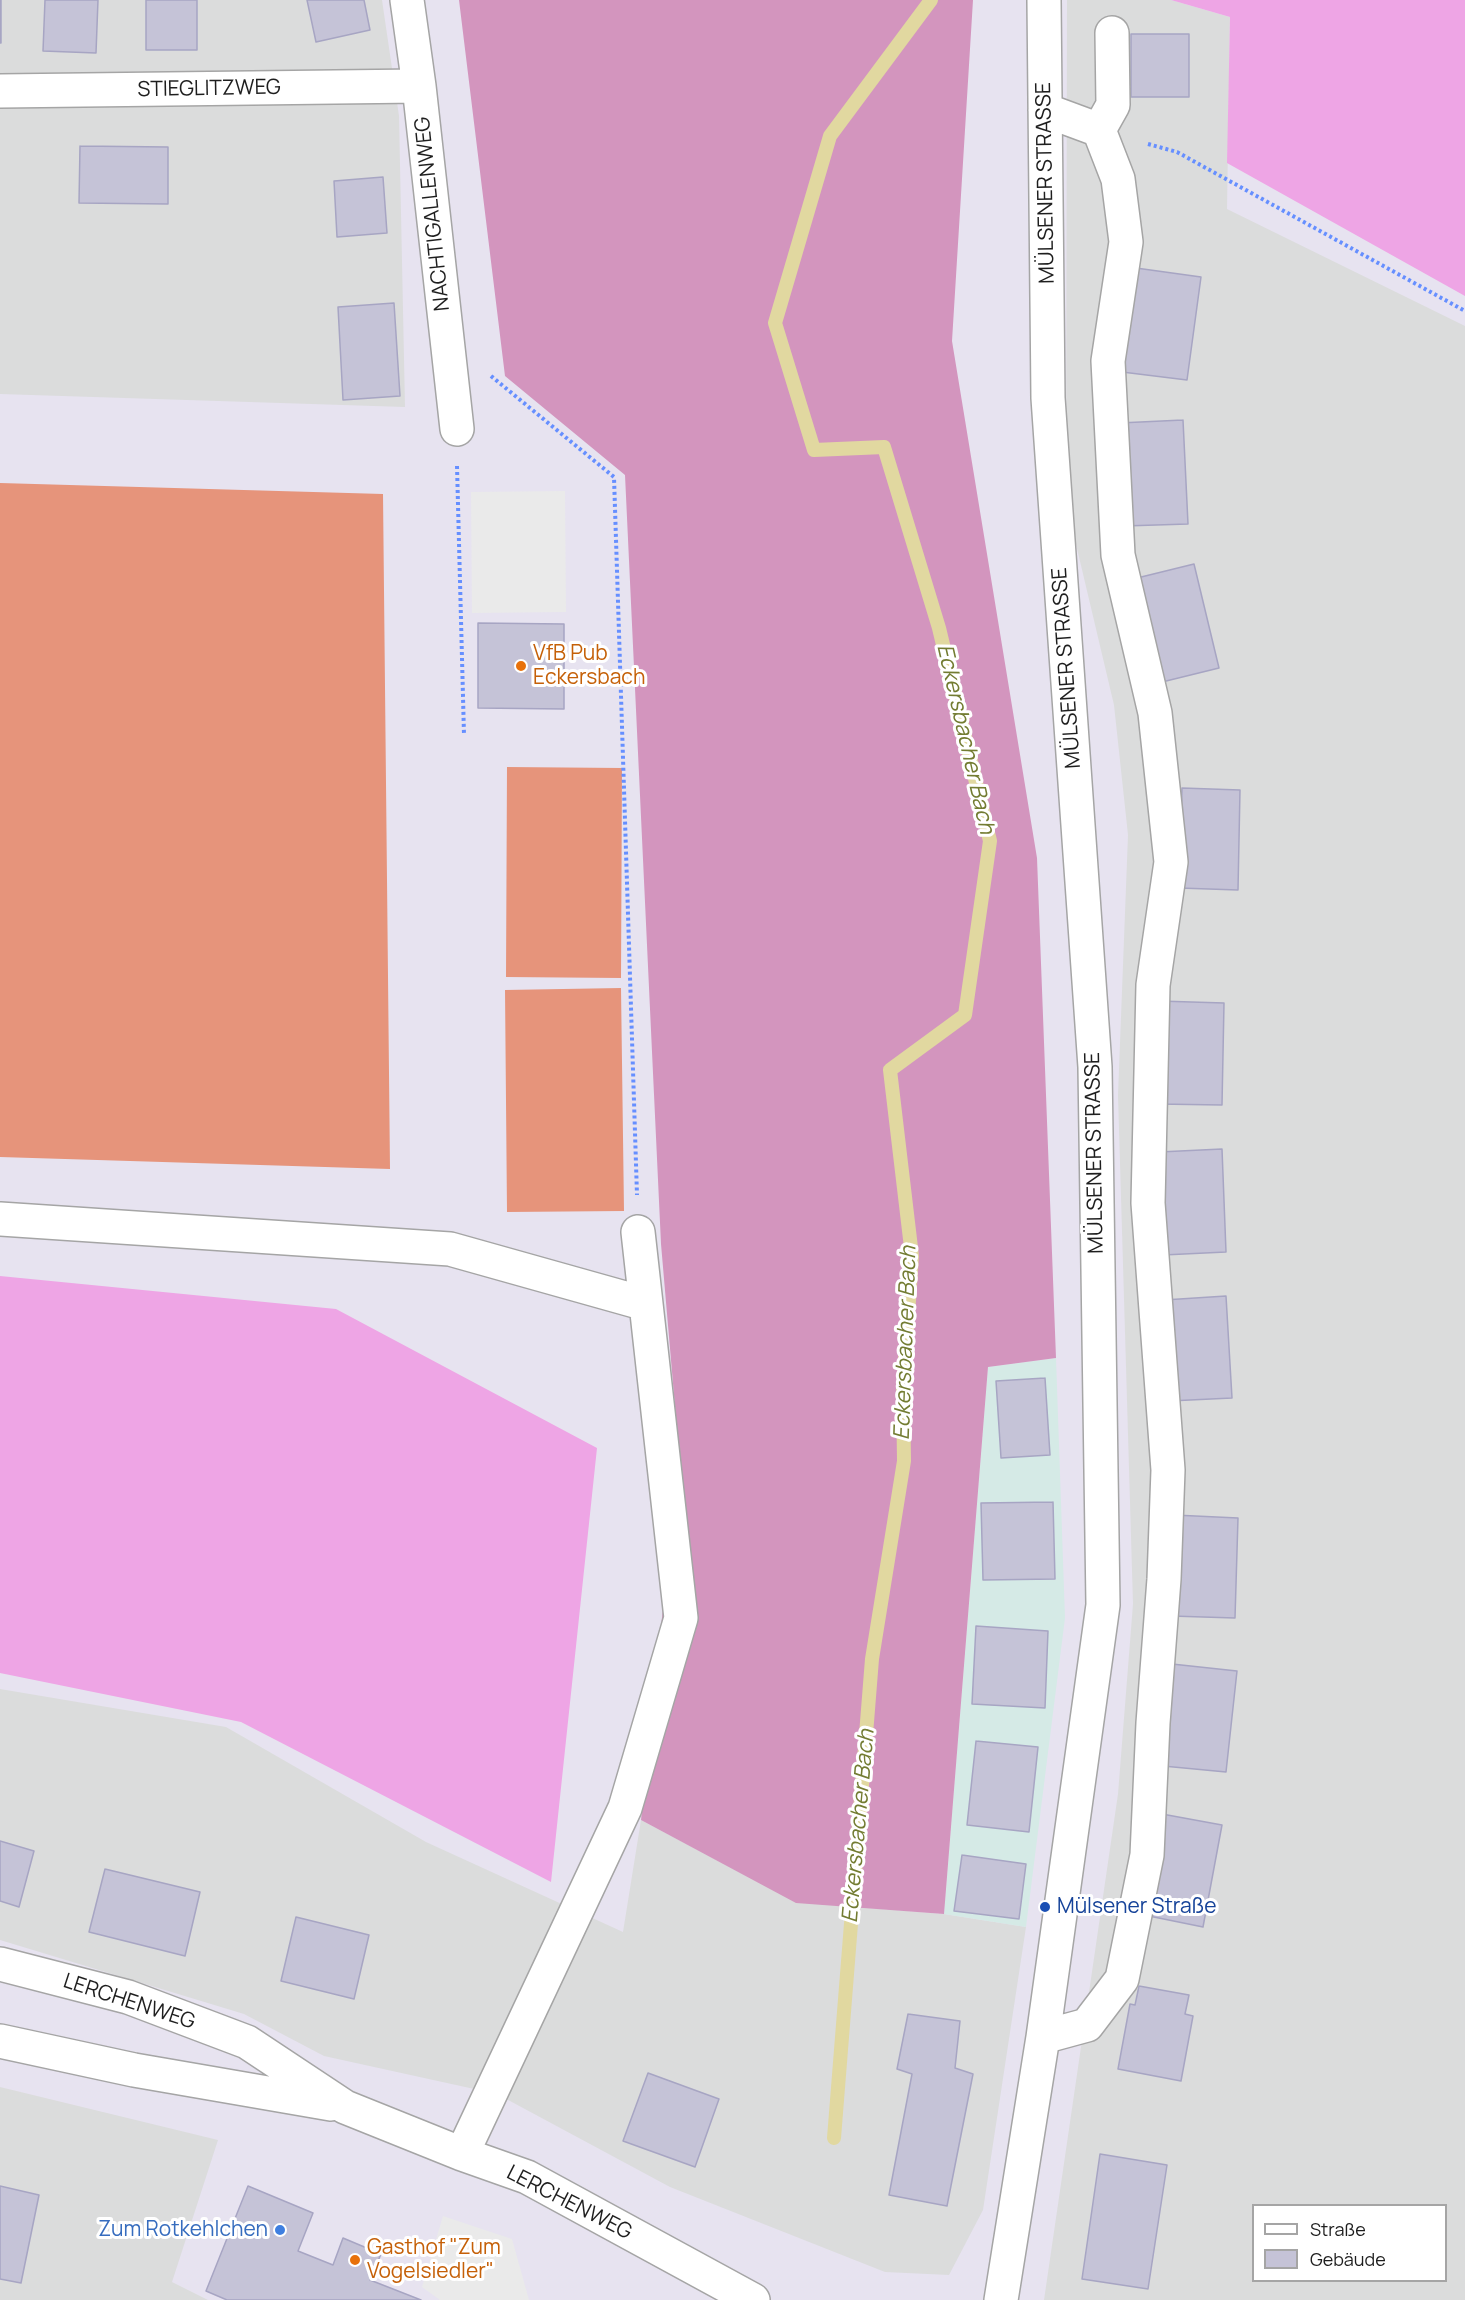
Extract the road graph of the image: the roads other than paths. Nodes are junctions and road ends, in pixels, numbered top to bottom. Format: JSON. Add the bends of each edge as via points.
{"nodes":[{"id":1,"x":407,"y":0,"type":"edge"},
{"id":2,"x":1044,"y":0,"type":"edge"},
{"id":3,"x":1112,"y":33,"type":"dead end"},
{"id":4,"x":419,"y":86,"type":"junction"},
{"id":5,"x":0,"y":91,"type":"edge"},
{"id":6,"x":1045,"y":110,"type":"junction"},
{"id":7,"x":1099,"y":130,"type":"junction"},
{"id":8,"x":456,"y":429,"type":"road end"},
{"id":9,"x":0,"y":1219,"type":"edge"},
{"id":10,"x":638,"y":1232,"type":"road end"},
{"id":11,"x":646,"y":1304,"type":"junction"},
{"id":12,"x":0,"y":1964,"type":"edge"},
{"id":13,"x":1043,"y":2037,"type":"junction"},
{"id":14,"x":0,"y":2041,"type":"edge"},
{"id":15,"x":345,"y":2107,"type":"junction"},
{"id":16,"x":462,"y":2154,"type":"junction"},
{"id":17,"x":753,"y":2300,"type":"edge"},
{"id":18,"x":1001,"y":2300,"type":"edge"}],
"edges":[{"from":1,"to":4,"type":"street","name":"NACHTIGALLENWEG"},
{"from":2,"to":6,"type":"street","name":"MÜLSENER STRASSE"},
{"from":3,"to":7,"type":"street","via":[[1113,105]]},
{"from":4,"to":5,"type":"street","name":"STIEGLITZWEG"},
{"from":4,"to":8,"type":"street","name":"NACHTIGALLENWEG"},
{"from":6,"to":7,"type":"street"},
{"from":6,"to":13,"type":"street","name":"MÜLSENER STRASSE","via":[[1048,398],[1095,1067],[1103,1605]]},
{"from":7,"to":13,"type":"street","via":[[1118,179],[1126,242],[1108,361],[1118,555],[1155,713],[1171,862],[1153,985],[1148,1203],[1168,1480],[1147,1855],[1122,1979],[1087,2025]]},
{"from":9,"to":11,"type":"street","via":[[450,1249]]},
{"from":10,"to":11,"type":"street"},
{"from":11,"to":16,"type":"street","via":[[681,1618],[625,1808]]},
{"from":12,"to":15,"type":"street","name":"LERCHENWEG","via":[[128,1997],[247,2042]]},
{"from":13,"to":18,"type":"street","name":"MÜLSENER STRASSE"},
{"from":14,"to":15,"type":"street","name":"LERCHENWEG","via":[[134,2070]]},
{"from":15,"to":16,"type":"street","name":"LERCHENWEG"},
{"from":16,"to":17,"type":"street","name":"LERCHENWEG","via":[[527,2177]]}]}
